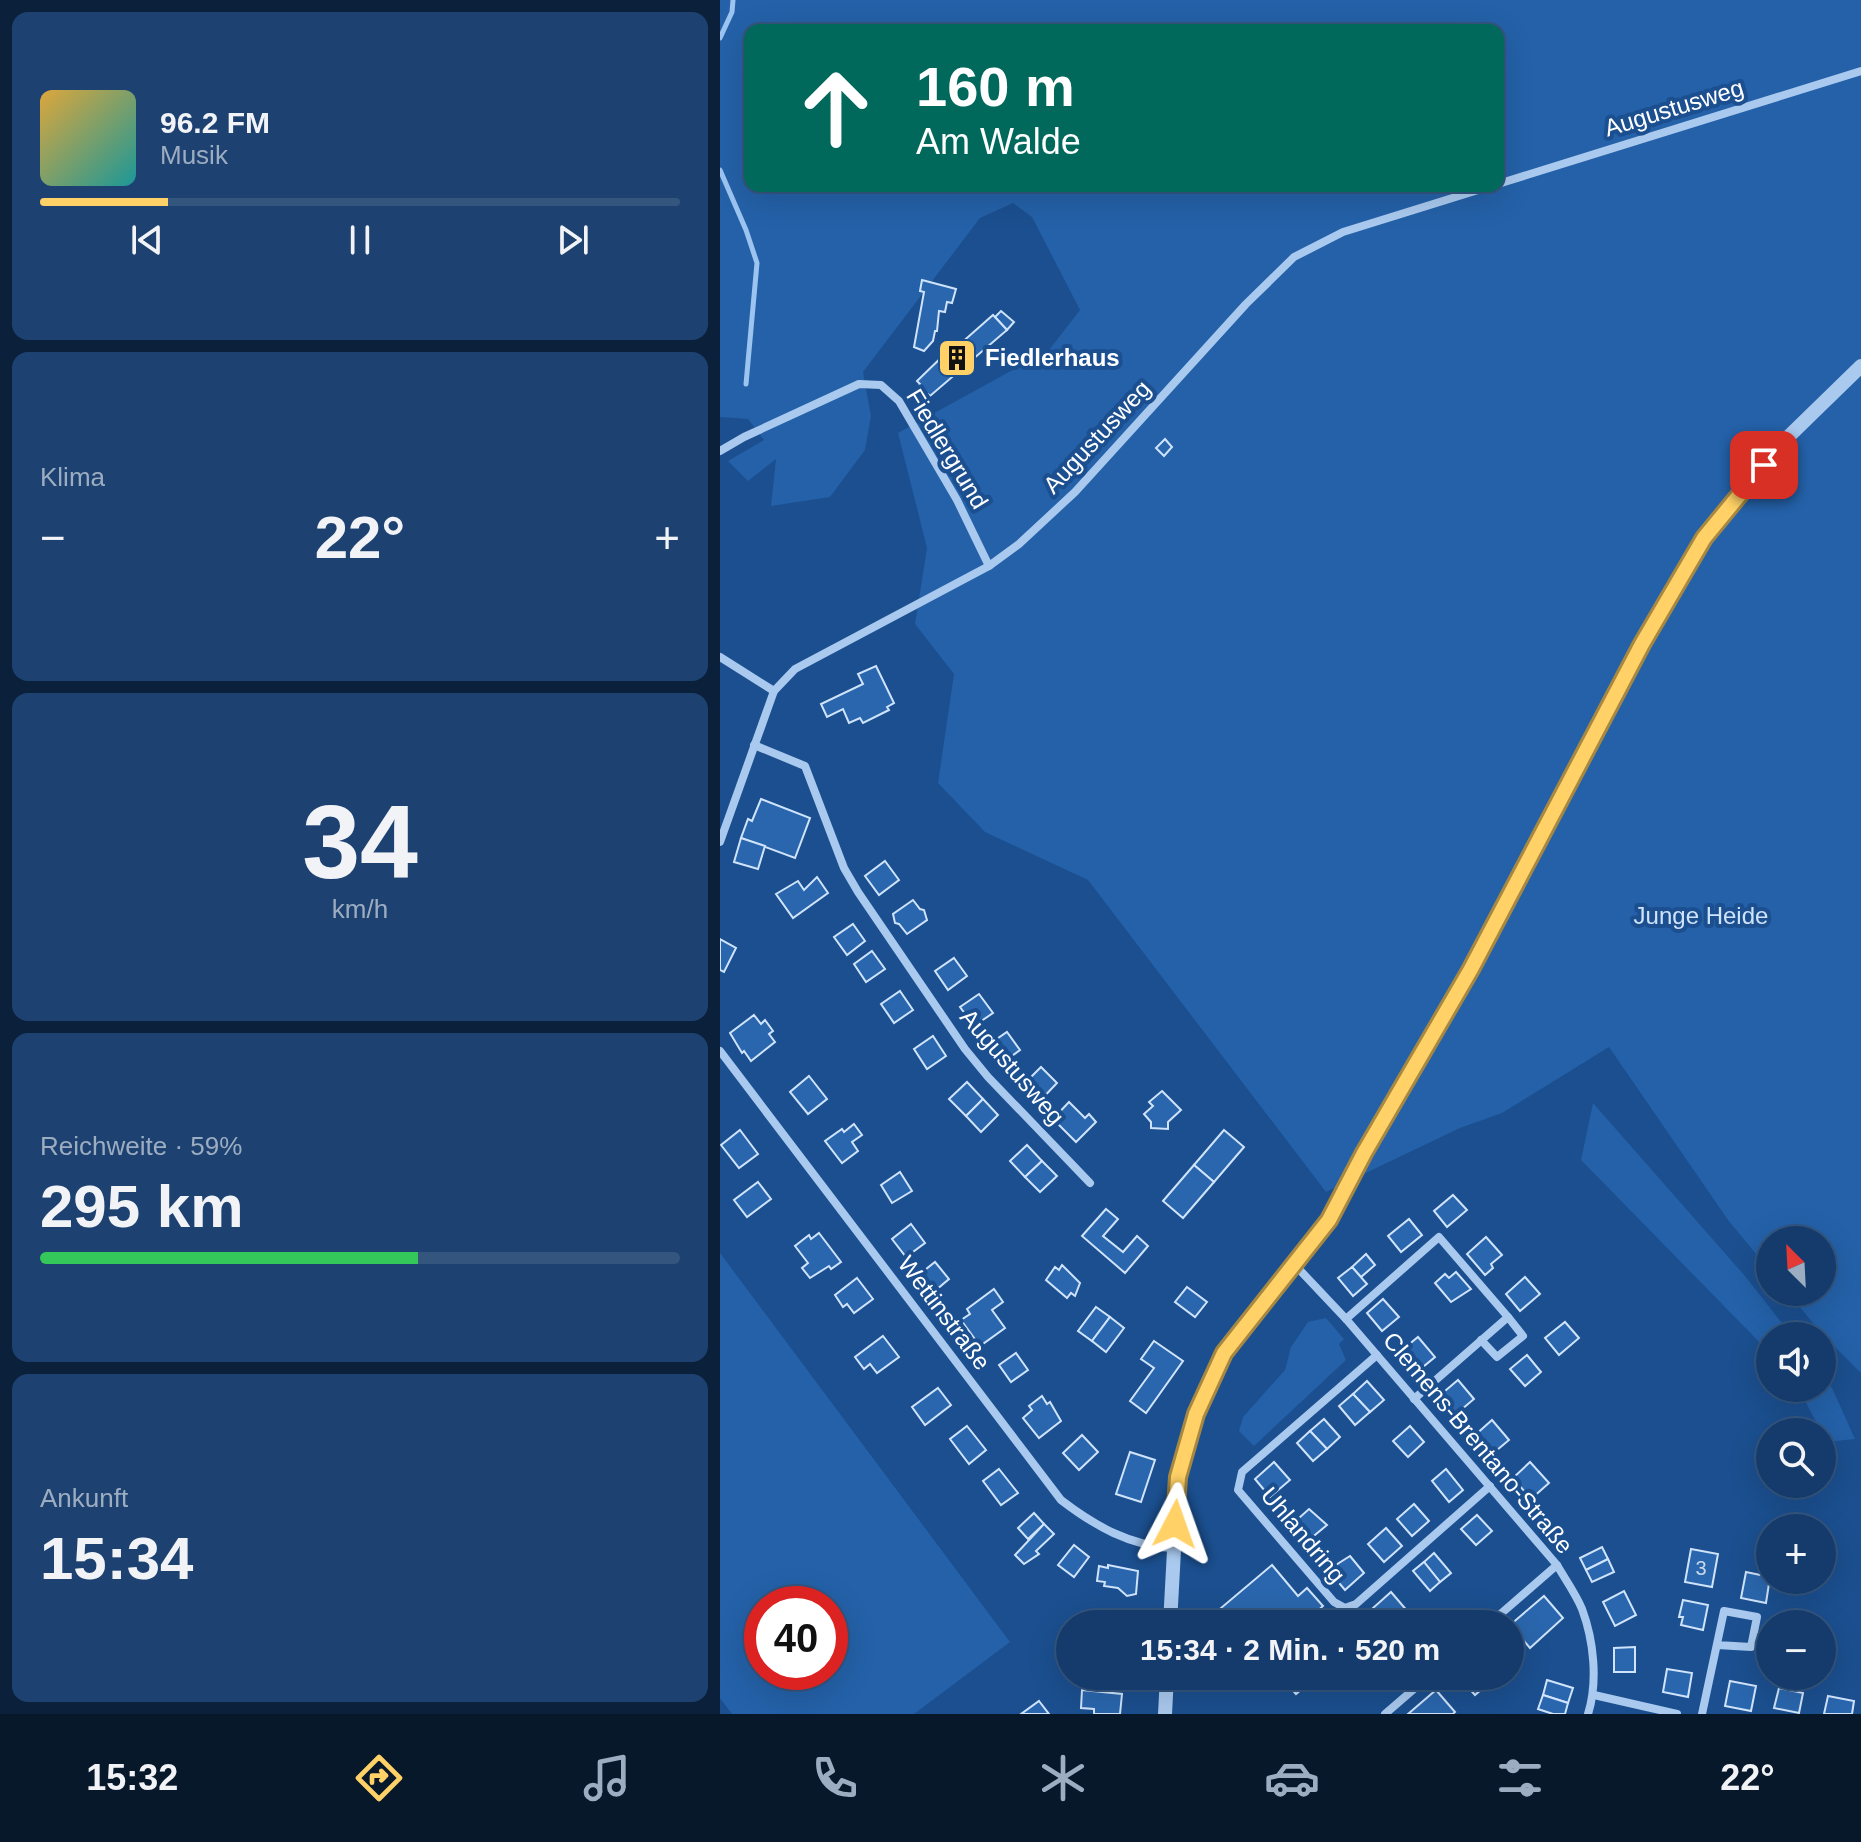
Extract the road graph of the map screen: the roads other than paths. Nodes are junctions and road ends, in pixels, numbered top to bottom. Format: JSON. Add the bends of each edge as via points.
{"nodes":[{"id":1,"x":1861,"y":71,"type":"edge"},
{"id":2,"x":1504,"y":182,"type":"edge"},
{"id":3,"x":1472,"y":192,"type":"edge"},
{"id":4,"x":1861,"y":366,"type":"edge"},
{"id":5,"x":720,"y":451,"type":"edge"},
{"id":6,"x":989,"y":566,"type":"junction"},
{"id":7,"x":720,"y":657,"type":"edge"},
{"id":8,"x":774,"y":691,"type":"junction"},
{"id":9,"x":754,"y":745,"type":"junction"},
{"id":10,"x":720,"y":842,"type":"edge"},
{"id":11,"x":720,"y":1051,"type":"edge"},
{"id":12,"x":1090,"y":1183,"type":"dead end"},
{"id":13,"x":1295,"y":1265,"type":"junction"},
{"id":14,"x":1508,"y":1317,"type":"junction"},
{"id":15,"x":1346,"y":1319,"type":"junction"},
{"id":16,"x":1481,"y":1340,"type":"junction"},
{"id":17,"x":1377,"y":1355,"type":"junction"},
{"id":18,"x":1414,"y":1399,"type":"junction"},
{"id":19,"x":1490,"y":1486,"type":"junction"},
{"id":20,"x":1173,"y":1548,"type":"junction"},
{"id":21,"x":1557,"y":1565,"type":"junction"},
{"id":22,"x":1171,"y":1610,"type":"edge"},
{"id":23,"x":1505,"y":1610,"type":"edge"},
{"id":24,"x":1717,"y":1645,"type":"junction"},
{"id":25,"x":1166,"y":1690,"type":"edge"},
{"id":26,"x":1413,"y":1690,"type":"edge"},
{"id":27,"x":1594,"y":1695,"type":"junction"},
{"id":28,"x":1165,"y":1714,"type":"edge"},
{"id":29,"x":1385,"y":1714,"type":"edge"},
{"id":30,"x":1588,"y":1714,"type":"edge"},
{"id":31,"x":1677,"y":1714,"type":"edge"},
{"id":32,"x":1702,"y":1714,"type":"edge"}],
"edges":[{"from":1,"to":2,"type":"street","name":"Augustusweg"},
{"from":3,"to":6,"type":"street","name":"Augustusweg","via":[[1343,232],[1294,257],[1075,492]]},
{"from":4,"to":13,"type":"street","via":[[1784,441],[1704,538],[1642,644],[1471,969],[1329,1220]]},
{"from":5,"to":6,"type":"street","name":"Fiedlergrund","via":[[859,384],[881,385],[899,401]]},
{"from":6,"to":8,"type":"street","name":"Augustusweg","via":[[795,669]]},
{"from":7,"to":8,"type":"street"},
{"from":8,"to":9,"type":"street","name":"Augustusweg"},
{"from":9,"to":10,"type":"street","name":"Augustusweg"},
{"from":9,"to":12,"type":"street","name":"Augustusweg","via":[[805,766],[844,868],[885,932],[973,1059]]},
{"from":11,"to":20,"type":"street","name":"Wettinstraße","via":[[1061,1500],[1102,1529],[1150,1547]]},
{"from":13,"to":15,"type":"street","name":"Clemens-Brentano-Straße"},
{"from":13,"to":20,"type":"street","via":[[1224,1353],[1196,1414],[1178,1477]]},
{"from":14,"to":15,"type":"street","via":[[1439,1237]]},
{"from":14,"to":16,"type":"street"},
{"from":14,"to":16,"type":"street","via":[[1523,1336],[1497,1357]]},
{"from":15,"to":17,"type":"street","name":"Clemens-Brentano-Straße"},
{"from":16,"to":18,"type":"street"},
{"from":17,"to":18,"type":"street","name":"Clemens-Brentano-Straße"},
{"from":17,"to":19,"type":"street","name":"Uhlandring","via":[[1242,1472],[1238,1482],[1238,1490],[1334,1602],[1345,1608],[1356,1604]]},
{"from":18,"to":19,"type":"street","name":"Clemens-Brentano-Straße"},
{"from":19,"to":21,"type":"street","name":"Clemens-Brentano-Straße"},
{"from":20,"to":22,"type":"street"},
{"from":21,"to":23,"type":"street"},
{"from":21,"to":27,"type":"street","name":"Clemens-Brentano-Straße","via":[[1582,1609]]},
{"from":24,"to":24,"type":"street","via":[[1724,1611],[1757,1617],[1751,1647]]},
{"from":24,"to":32,"type":"street"},
{"from":25,"to":28,"type":"street"},
{"from":26,"to":29,"type":"street"},
{"from":27,"to":30,"type":"street","name":"Clemens-Brentano-Straße"},
{"from":27,"to":31,"type":"street"}]}
